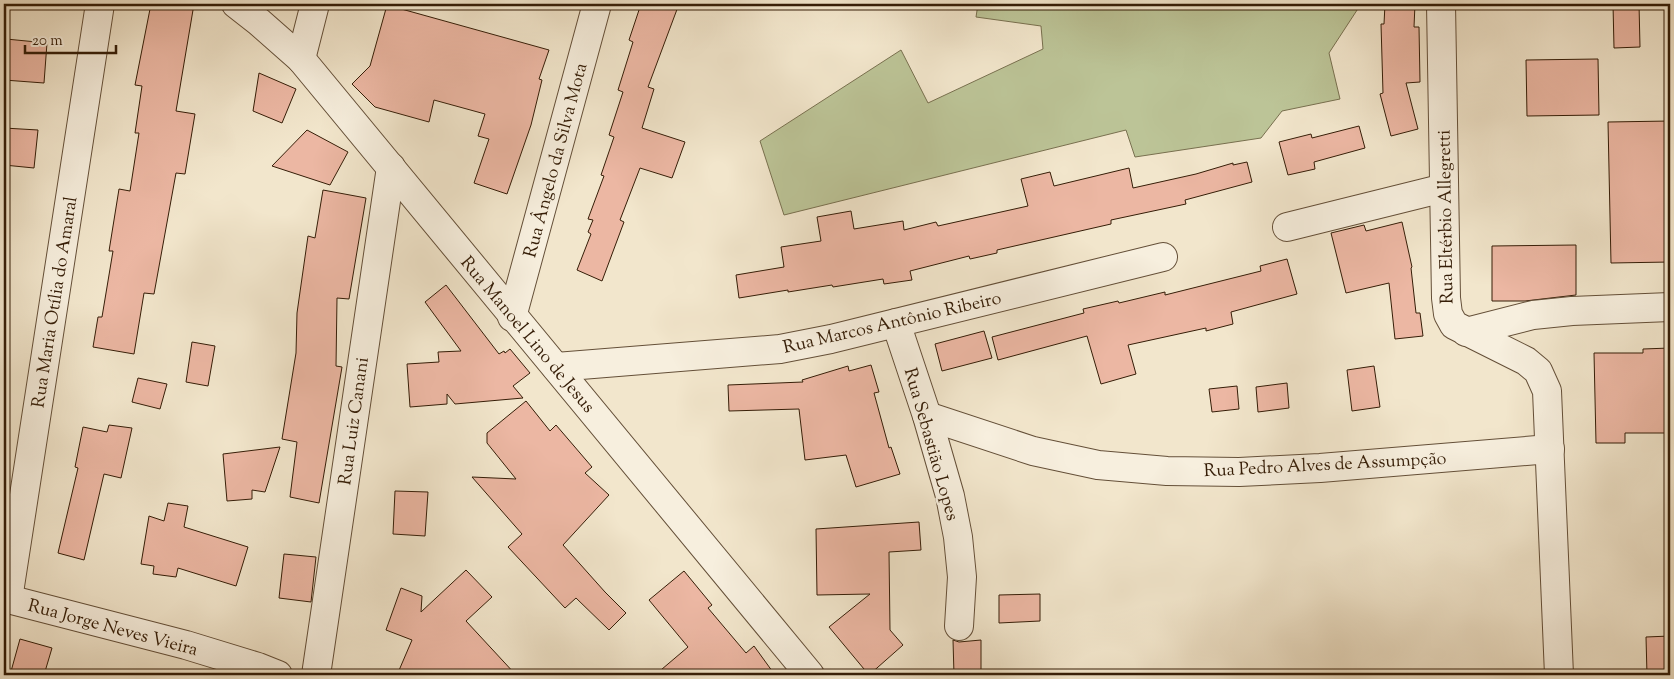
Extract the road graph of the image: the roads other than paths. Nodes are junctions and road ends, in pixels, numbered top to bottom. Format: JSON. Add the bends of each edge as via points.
{"nodes":[{"id":1,"x":100,"y":4,"type":"edge"},
{"id":2,"x":236,"y":4,"type":"edge"},
{"id":3,"x":315,"y":4,"type":"edge"},
{"id":4,"x":597,"y":4,"type":"edge"},
{"id":5,"x":1441,"y":4,"type":"edge"},
{"id":6,"x":301,"y":59,"type":"junction"},
{"id":7,"x":390,"y":167,"type":"junction"},
{"id":8,"x":1444,"y":188,"type":"junction"},
{"id":9,"x":1287,"y":227,"type":"dead end"},
{"id":10,"x":1163,"y":257,"type":"dead end"},
{"id":11,"x":1670,"y":307,"type":"edge"},
{"id":12,"x":512,"y":316,"type":"junction"},
{"id":13,"x":896,"y":322,"type":"junction"},
{"id":14,"x":1466,"y":332,"type":"junction"},
{"id":15,"x":556,"y":367,"type":"junction"},
{"id":16,"x":927,"y":416,"type":"junction"},
{"id":17,"x":1550,"y":449,"type":"junction"},
{"id":18,"x":6,"y":599,"type":"edge"},
{"id":19,"x":959,"y":626,"type":"dead end"},
{"id":20,"x":278,"y":675,"type":"edge"},
{"id":21,"x":316,"y":675,"type":"edge"},
{"id":22,"x":810,"y":675,"type":"edge"},
{"id":23,"x":1559,"y":675,"type":"edge"}],
"edges":[{"from":1,"to":18,"type":"street","name":"Rua Maria Otília do Amaral"},
{"from":2,"to":6,"type":"street","name":"Rua Manoel Lino de Jesus"},
{"from":3,"to":6,"type":"street"},
{"from":4,"to":12,"type":"street","name":"Rua Ângelo da Silva Mota"},
{"from":5,"to":8,"type":"street","name":"Rua Eltérbio Allegretti"},
{"from":6,"to":7,"type":"street","name":"Rua Manoel Lino de Jesus"},
{"from":7,"to":12,"type":"street","name":"Rua Manoel Lino de Jesus"},
{"from":7,"to":21,"type":"street","name":"Rua Luiz Canani"},
{"from":8,"to":9,"type":"street"},
{"from":8,"to":14,"type":"street","name":"Rua Eltérbio Allegretti","via":[[1448,314],[1454,325]]},
{"from":10,"to":13,"type":"street","name":"Rua Marcos Antônio Ribeiro"},
{"from":11,"to":14,"type":"street","via":[[1533,315]]},
{"from":12,"to":15,"type":"street","name":"Rua Manoel Lino de Jesus"},
{"from":13,"to":15,"type":"street","name":"Rua Marcos Antônio Ribeiro","via":[[832,339],[780,348]]},
{"from":13,"to":16,"type":"street","name":"Rua Sebastião Lopes"},
{"from":14,"to":17,"type":"street","name":"Rua Eltérbio Allegretti","via":[[1526,360],[1538,371],[1547,391]]},
{"from":15,"to":22,"type":"street","name":"Rua Manoel Lino de Jesus"},
{"from":16,"to":17,"type":"street","name":"Rua Pedro Alves de Assumpção","via":[[1032,451],[1098,465],[1167,471],[1320,468]]},
{"from":16,"to":19,"type":"street","name":"Rua Sebastião Lopes","via":[[958,537],[962,577]]},
{"from":17,"to":23,"type":"street","name":"Rua Eltérbio Allegretti"},
{"from":18,"to":20,"type":"street","name":"Rua Jorge Neves Vieira","via":[[186,645]]}]}
